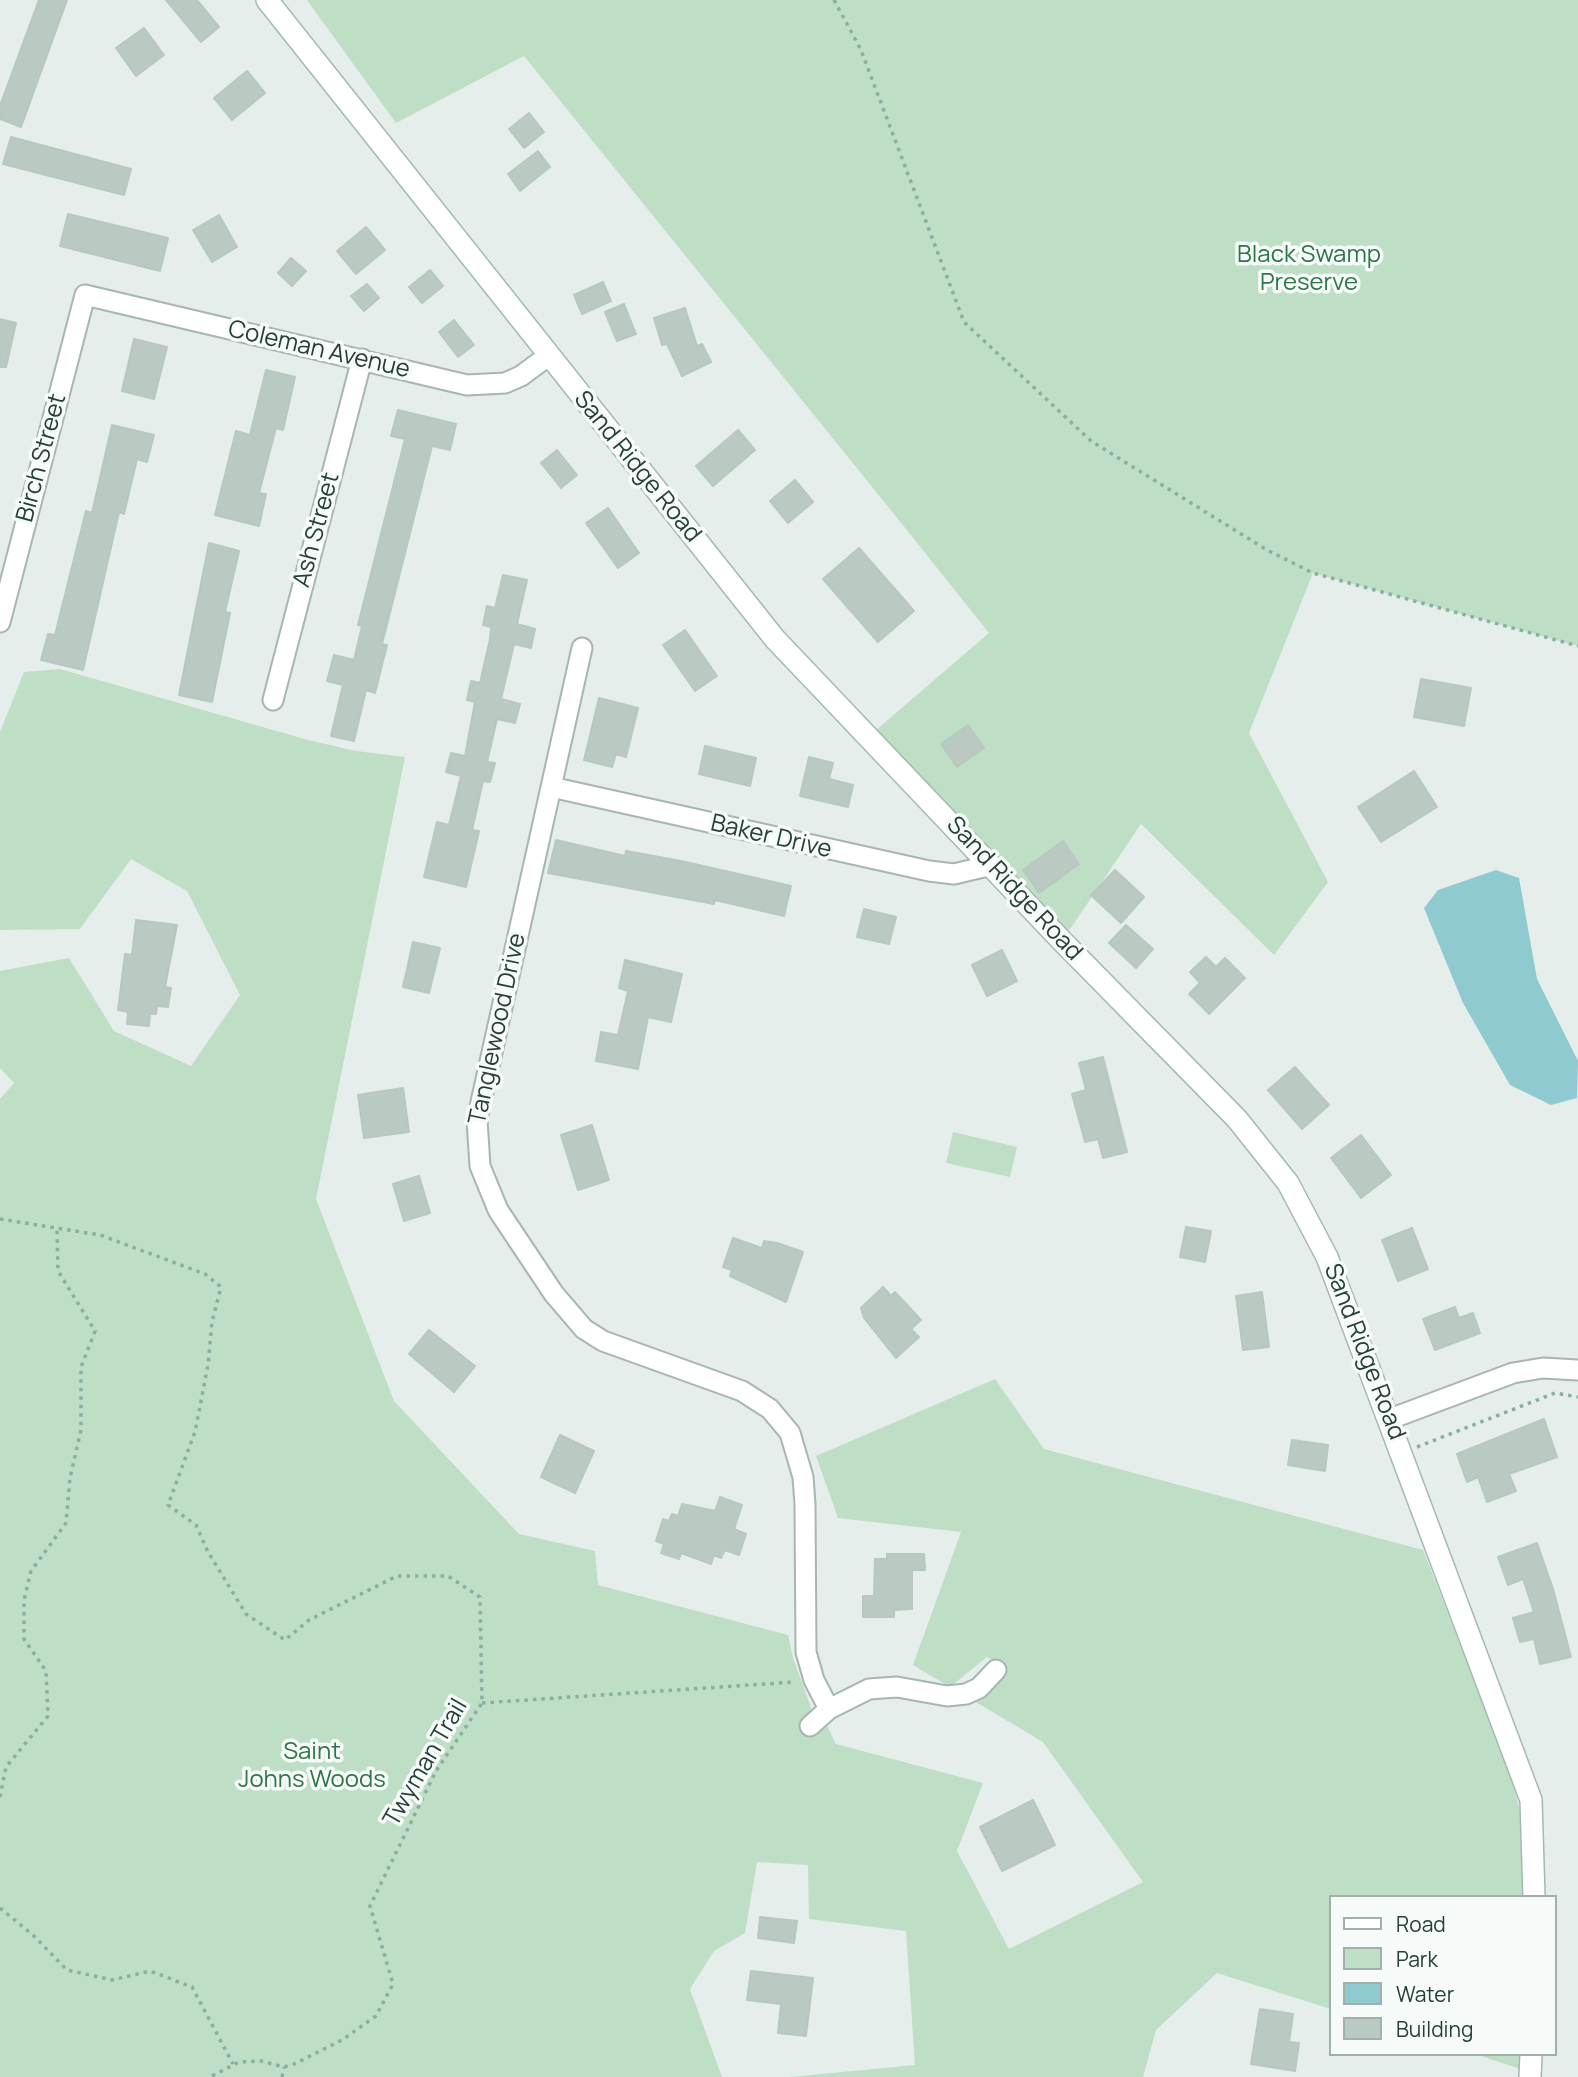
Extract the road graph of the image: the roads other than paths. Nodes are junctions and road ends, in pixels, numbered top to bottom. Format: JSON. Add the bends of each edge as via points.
{"nodes":[{"id":1,"x":267,"y":0,"type":"edge"},
{"id":2,"x":85,"y":295,"type":"joint"},
{"id":3,"x":548,"y":356,"type":"junction"},
{"id":4,"x":362,"y":359,"type":"junction"},
{"id":5,"x":0,"y":622,"type":"edge"},
{"id":6,"x":582,"y":648,"type":"dead end"},
{"id":7,"x":273,"y":700,"type":"dead end"},
{"id":8,"x":551,"y":787,"type":"junction"},
{"id":9,"x":992,"y":865,"type":"junction"},
{"id":10,"x":1578,"y":1370,"type":"edge"},
{"id":11,"x":1390,"y":1419,"type":"junction"},
{"id":12,"x":996,"y":1670,"type":"dead end"},
{"id":13,"x":829,"y":1709,"type":"junction"},
{"id":14,"x":810,"y":1726,"type":"dead end"},
{"id":15,"x":1534,"y":1895,"type":"edge"},
{"id":16,"x":1531,"y":2056,"type":"edge"},
{"id":17,"x":1530,"y":2077,"type":"edge"}],
"edges":[{"from":1,"to":3,"type":"street","name":"Sand Ridge Road"},
{"from":2,"to":4,"type":"street","name":"Coleman Avenue"},
{"from":2,"to":5,"type":"street","name":"Birch Street"},
{"from":3,"to":4,"type":"street","name":"Coleman Avenue","via":[[521,376],[489,386],[467,385]]},
{"from":3,"to":9,"type":"street","name":"Sand Ridge Road","via":[[775,639]]},
{"from":4,"to":7,"type":"street","name":"Ash Street"},
{"from":6,"to":8,"type":"street","name":"Tanglewood Drive"},
{"from":8,"to":9,"type":"street","name":"Baker Drive","via":[[929,871],[954,874]]},
{"from":8,"to":13,"type":"street","name":"Tanglewood Drive","via":[[477,1120],[480,1167],[498,1210],[554,1294],[584,1329],[603,1341],[742,1391],[770,1409],[790,1433],[803,1477],[805,1504],[806,1652]]},
{"from":9,"to":11,"type":"street","name":"Sand Ridge Road","via":[[1237,1119],[1288,1183],[1327,1257]]},
{"from":10,"to":11,"type":"street","via":[[1543,1368],[1513,1373]]},
{"from":11,"to":15,"type":"street","name":"Sand Ridge Road","via":[[1531,1800]]},
{"from":12,"to":13,"type":"street","via":[[966,1695],[881,1687]]},
{"from":13,"to":14,"type":"street"},
{"from":16,"to":17,"type":"street"}]}
